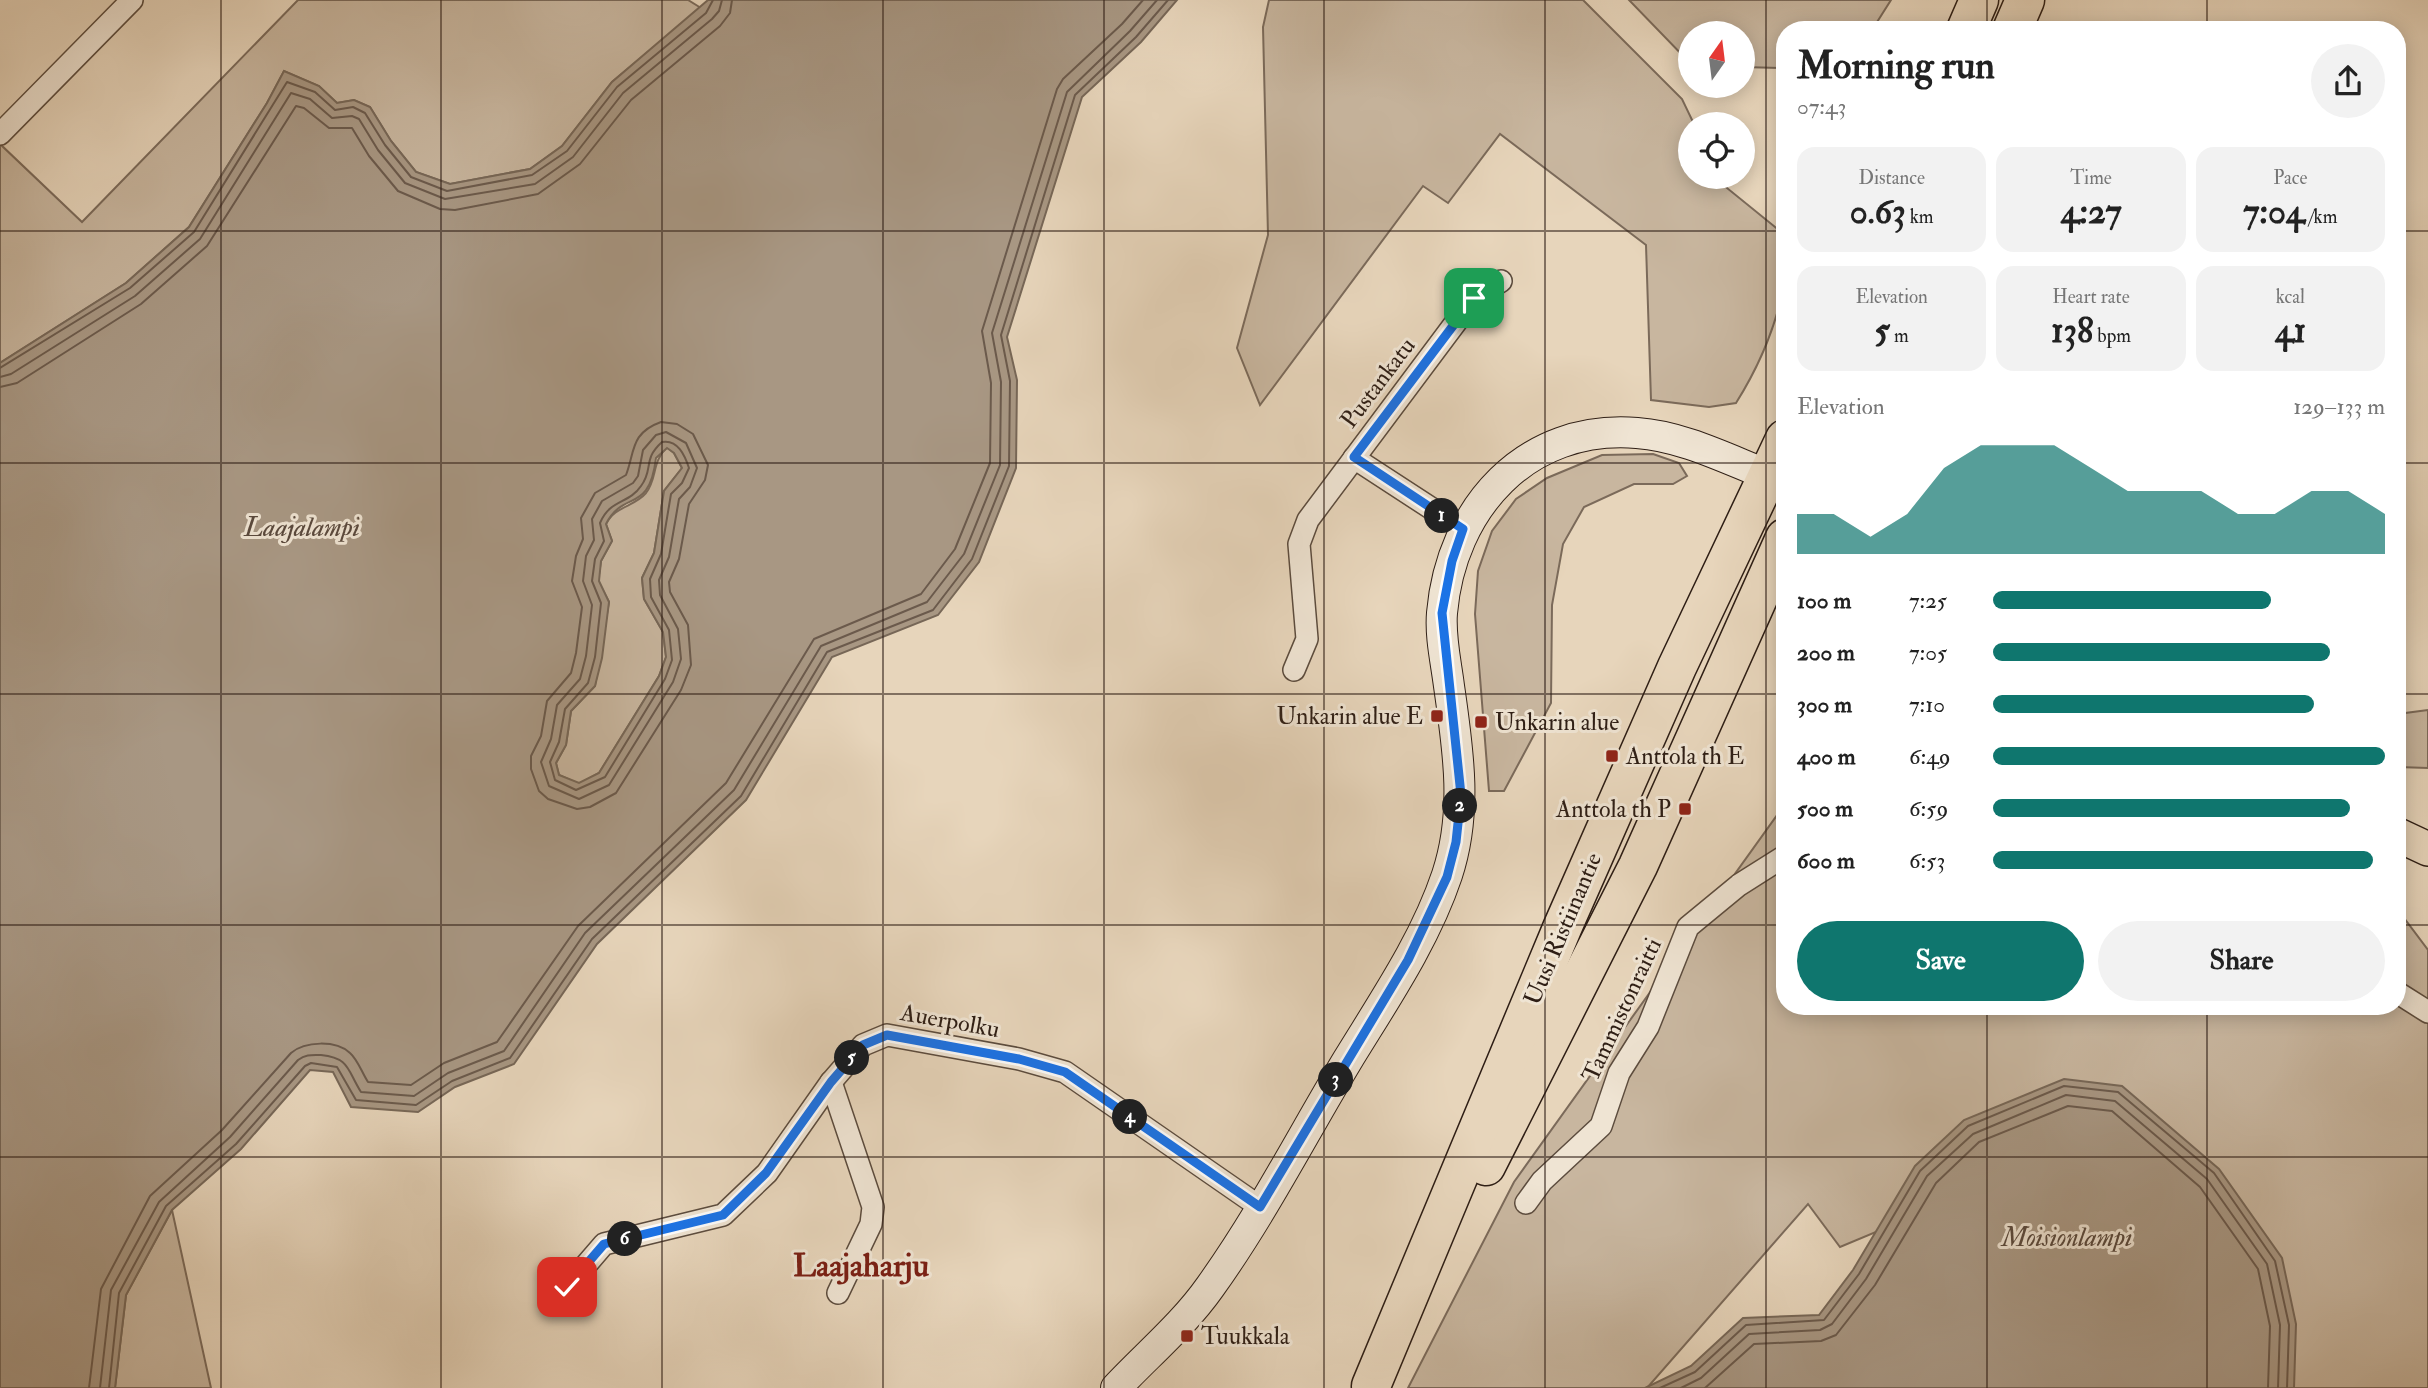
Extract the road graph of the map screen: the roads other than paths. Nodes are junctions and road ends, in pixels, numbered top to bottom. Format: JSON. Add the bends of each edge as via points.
{"nodes":[{"id":1,"x":132,"y":0,"type":"edge"},
{"id":2,"x":1979,"y":0,"type":"edge"},
{"id":3,"x":2025,"y":0,"type":"edge"},
{"id":4,"x":1970,"y":21,"type":"edge"},
{"id":5,"x":2016,"y":21,"type":"edge"},
{"id":6,"x":0,"y":134,"type":"edge"},
{"id":7,"x":1501,"y":281,"type":"dead end"},
{"id":8,"x":1354,"y":457,"type":"junction"},
{"id":9,"x":1776,"y":479,"type":"edge"},
{"id":10,"x":1776,"y":481,"type":"edge"},
{"id":11,"x":1463,"y":529,"type":"junction"},
{"id":12,"x":1776,"y":558,"type":"edge"},
{"id":13,"x":1294,"y":670,"type":"dead end"},
{"id":14,"x":2406,"y":839,"type":"edge"},
{"id":15,"x":2428,"y":849,"type":"edge"},
{"id":16,"x":1776,"y":862,"type":"edge"},
{"id":17,"x":2406,"y":998,"type":"edge"},
{"id":18,"x":2428,"y":1013,"type":"edge"},
{"id":19,"x":831,"y":1082,"type":"junction"},
{"id":20,"x":1526,"y":1203,"type":"dead end"},
{"id":21,"x":1260,"y":1207,"type":"junction"},
{"id":22,"x":567,"y":1287,"type":"dead end"},
{"id":23,"x":838,"y":1293,"type":"dead end"},
{"id":24,"x":1370,"y":1387,"type":"edge"},
{"id":25,"x":1116,"y":1388,"type":"edge"}],
"edges":[{"from":1,"to":6,"type":"street"},
{"from":2,"to":4,"type":"highway"},
{"from":3,"to":5,"type":"highway"},
{"from":7,"to":8,"type":"street","name":"Pustankatu","via":[[1474,298]]},
{"from":8,"to":11,"type":"street"},
{"from":8,"to":13,"type":"street","name":"Pustankatu","via":[[1308,520],[1299,544],[1307,639]]},
{"from":9,"to":11,"type":"street","via":[[1667,438],[1638,433],[1582,438],[1555,446],[1508,472]]},
{"from":10,"to":24,"type":"highway","name":"Uusi Ristiinantie","via":[[1677,667]]},
{"from":11,"to":21,"type":"street","via":[[1442,613],[1461,795],[1447,877],[1408,960]]},
{"from":12,"to":24,"type":"highway","name":"Uusi Ristiinantie","via":[[1638,866]]},
{"from":14,"to":15,"type":"main road"},
{"from":16,"to":20,"type":"street","name":"Tammistonraitti","via":[[1688,927],[1648,1027],[1619,1073],[1601,1126],[1542,1181]]},
{"from":17,"to":18,"type":"street"},
{"from":19,"to":21,"type":"street","name":"Auerpolku","via":[[863,1045],[887,1035],[1065,1072]]},
{"from":19,"to":22,"type":"street","name":"Auerpolku","via":[[766,1173],[723,1215],[604,1244]]},
{"from":19,"to":23,"type":"street","via":[[873,1207],[871,1224]]},
{"from":21,"to":25,"type":"street","via":[[1209,1288]]}]}
